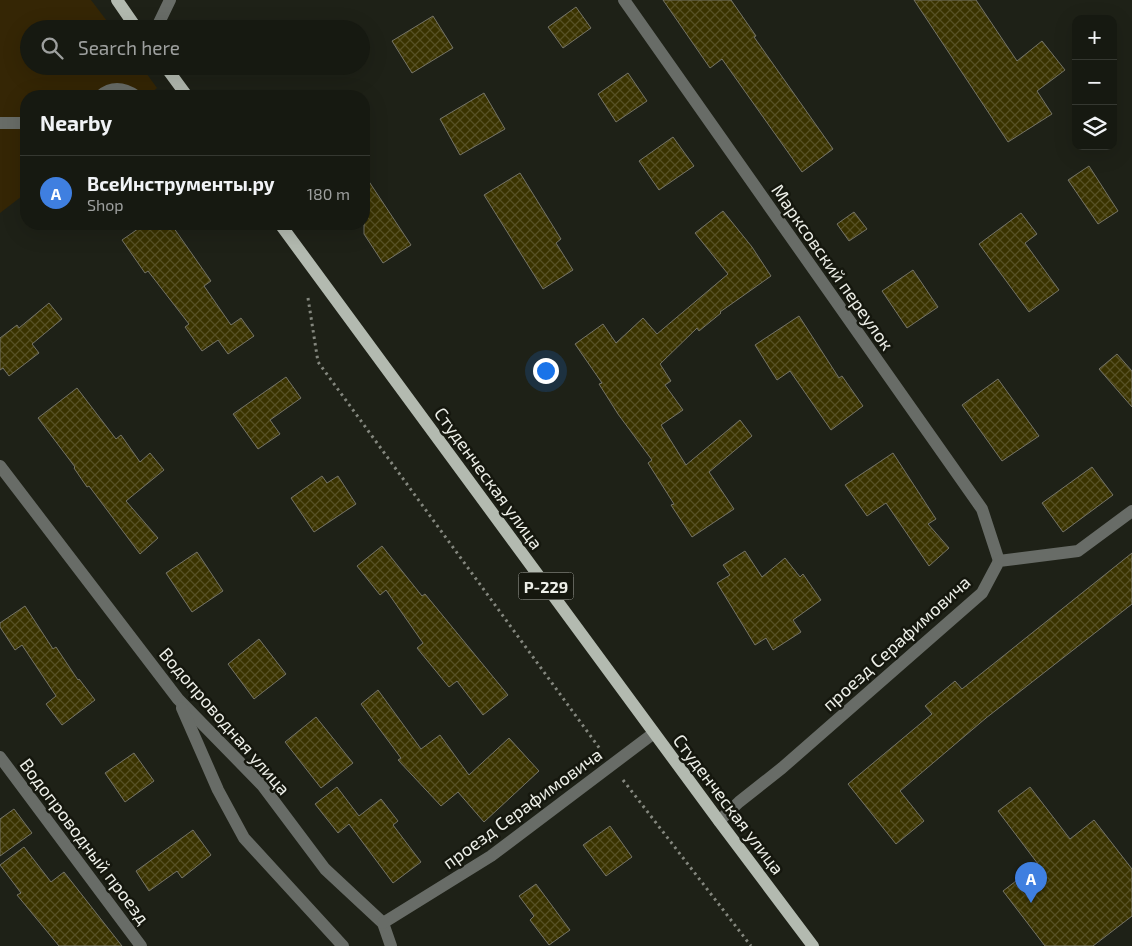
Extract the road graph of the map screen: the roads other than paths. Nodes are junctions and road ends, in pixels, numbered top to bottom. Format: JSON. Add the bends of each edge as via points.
{"nodes":[{"id":1,"x":117,"y":0,"type":"edge"},
{"id":2,"x":170,"y":0,"type":"edge"},
{"id":3,"x":624,"y":0,"type":"edge"},
{"id":4,"x":131,"y":20,"type":"edge"},
{"id":5,"x":160,"y":20,"type":"edge"},
{"id":6,"x":172,"y":75,"type":"edge"},
{"id":7,"x":110,"y":90,"type":"edge"},
{"id":8,"x":124,"y":90,"type":"edge"},
{"id":9,"x":183,"y":90,"type":"edge"},
{"id":10,"x":0,"y":123,"type":"edge"},
{"id":11,"x":20,"y":123,"type":"edge"},
{"id":12,"x":284,"y":230,"type":"edge"},
{"id":13,"x":0,"y":466,"type":"edge"},
{"id":14,"x":1132,"y":511,"type":"edge"},
{"id":15,"x":999,"y":561,"type":"junction"},
{"id":16,"x":178,"y":699,"type":"junction"},
{"id":17,"x":654,"y":733,"type":"junction"},
{"id":18,"x":0,"y":757,"type":"edge"},
{"id":19,"x":719,"y":821,"type":"junction"},
{"id":20,"x":383,"y":923,"type":"junction"},
{"id":21,"x":141,"y":946,"type":"edge"},
{"id":22,"x":343,"y":946,"type":"edge"},
{"id":23,"x":391,"y":946,"type":"edge"},
{"id":24,"x":813,"y":946,"type":"edge"}],
"edges":[{"from":1,"to":4,"type":"main road"},
{"from":2,"to":5,"type":"street"},
{"from":3,"to":15,"type":"street","name":"Марксовский переулок","via":[[982,509]]},
{"from":6,"to":9,"type":"main road"},
{"from":7,"to":8,"type":"street"},
{"from":10,"to":11,"type":"street"},
{"from":12,"to":17,"type":"main road","name":"Студенческая улица","number":"Р-229"},
{"from":13,"to":16,"type":"street","name":"Водопроводная улица"},
{"from":14,"to":15,"type":"street","via":[[1078,551]]},
{"from":15,"to":19,"type":"street","name":"проезд Серафимовича","via":[[982,593]]},
{"from":16,"to":20,"type":"street","name":"Водопроводная улица","via":[[262,785],[324,869]]},
{"from":16,"to":22,"type":"street","via":[[218,790],[244,838]]},
{"from":17,"to":19,"type":"main road","name":"Студенческая улица","number":"Р-229"},
{"from":17,"to":20,"type":"street","name":"проезд Серафимовича","via":[[491,856]]},
{"from":18,"to":21,"type":"street","name":"Водопроводный проезд"},
{"from":19,"to":24,"type":"main road","name":"Студенческая улица","number":"Р-229"},
{"from":20,"to":23,"type":"street","name":"Водопроводная улица"}]}
